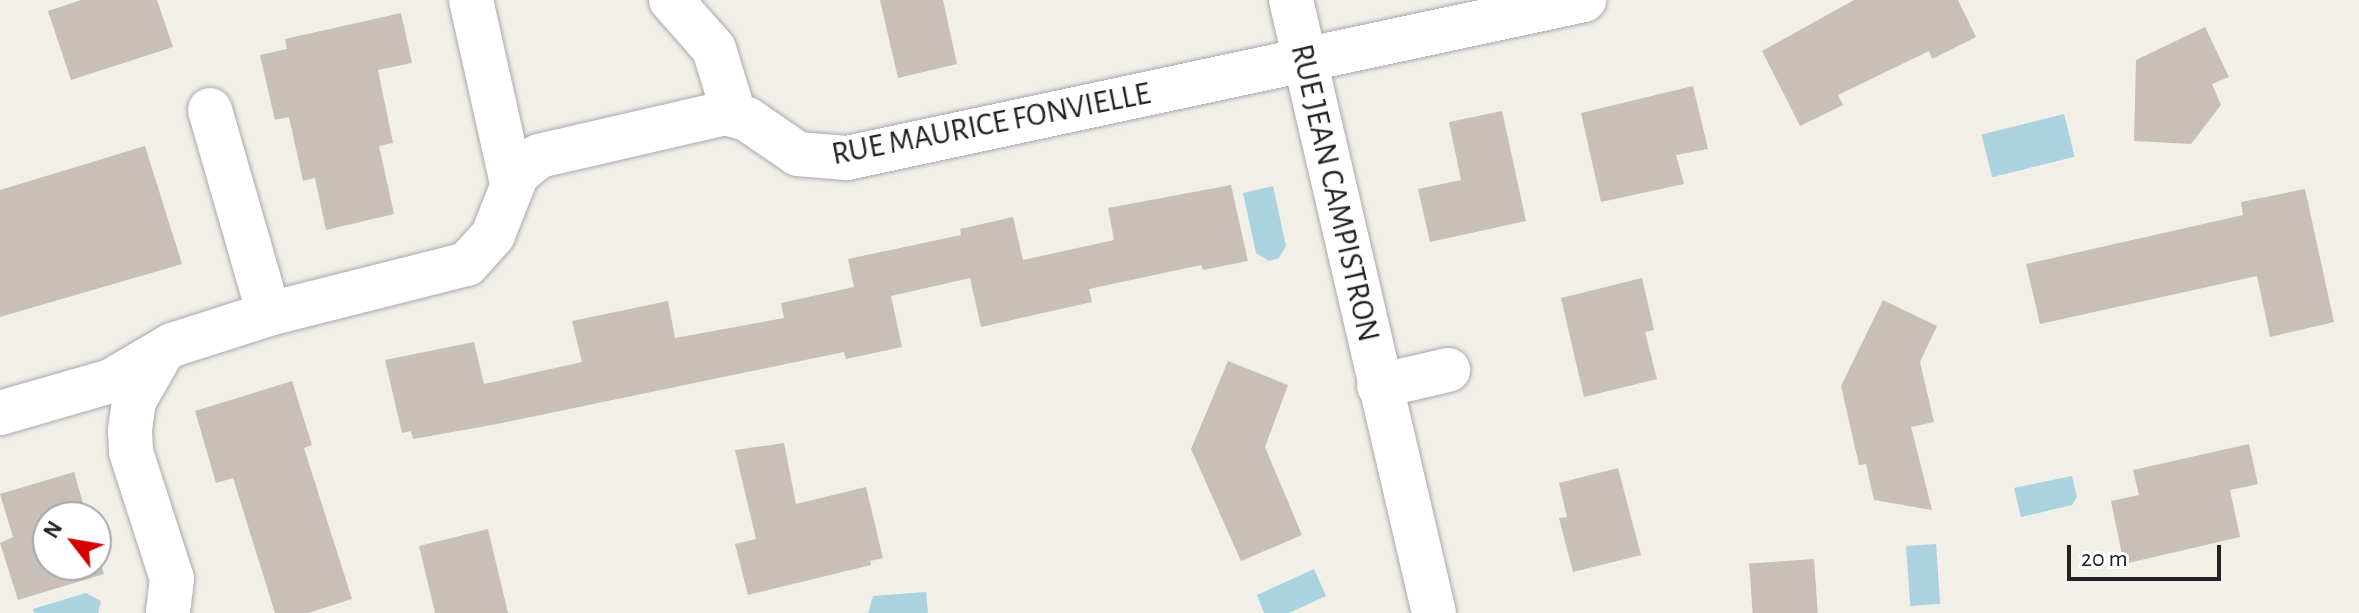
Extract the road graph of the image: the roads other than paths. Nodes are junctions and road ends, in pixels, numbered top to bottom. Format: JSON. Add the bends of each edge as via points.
{"nodes":[{"id":1,"x":471,"y":0,"type":"edge"},
{"id":2,"x":671,"y":0,"type":"edge"},
{"id":3,"x":1291,"y":0,"type":"edge"},
{"id":4,"x":1584,"y":0,"type":"edge"},
{"id":5,"x":1304,"y":56,"type":"junction"},
{"id":6,"x":210,"y":110,"type":"dead end"},
{"id":7,"x":734,"y":114,"type":"junction"},
{"id":8,"x":512,"y":183,"type":"junction"},
{"id":9,"x":269,"y":314,"type":"junction"},
{"id":10,"x":162,"y":352,"type":"junction"},
{"id":11,"x":1448,"y":370,"type":"dead end"},
{"id":12,"x":1379,"y":386,"type":"junction"},
{"id":13,"x":0,"y":413,"type":"edge"},
{"id":14,"x":168,"y":613,"type":"edge"},
{"id":15,"x":1434,"y":613,"type":"edge"}],
"edges":[{"from":1,"to":8,"type":"street"},
{"from":2,"to":7,"type":"street","via":[[714,49]]},
{"from":3,"to":5,"type":"street","name":"RUE JEAN CAMPISTRON"},
{"from":4,"to":5,"type":"street","name":"RUE MAURICE FONVIELLE"},
{"from":5,"to":7,"type":"street","name":"RUE MAURICE FONVIELLE","via":[[847,158],[798,154]]},
{"from":5,"to":12,"type":"street","name":"RUE JEAN CAMPISTRON"},
{"from":6,"to":9,"type":"street"},
{"from":7,"to":8,"type":"street","via":[[539,156]]},
{"from":8,"to":9,"type":"street","via":[[493,235],[467,264]]},
{"from":9,"to":10,"type":"street"},
{"from":10,"to":13,"type":"street","via":[[111,381]]},
{"from":10,"to":14,"type":"street","via":[[138,392],[130,431],[131,452],[172,579]]},
{"from":11,"to":12,"type":"street","name":"RUE JEAN CAMPISTRON"},
{"from":12,"to":15,"type":"street","name":"RUE JEAN CAMPISTRON"}]}
